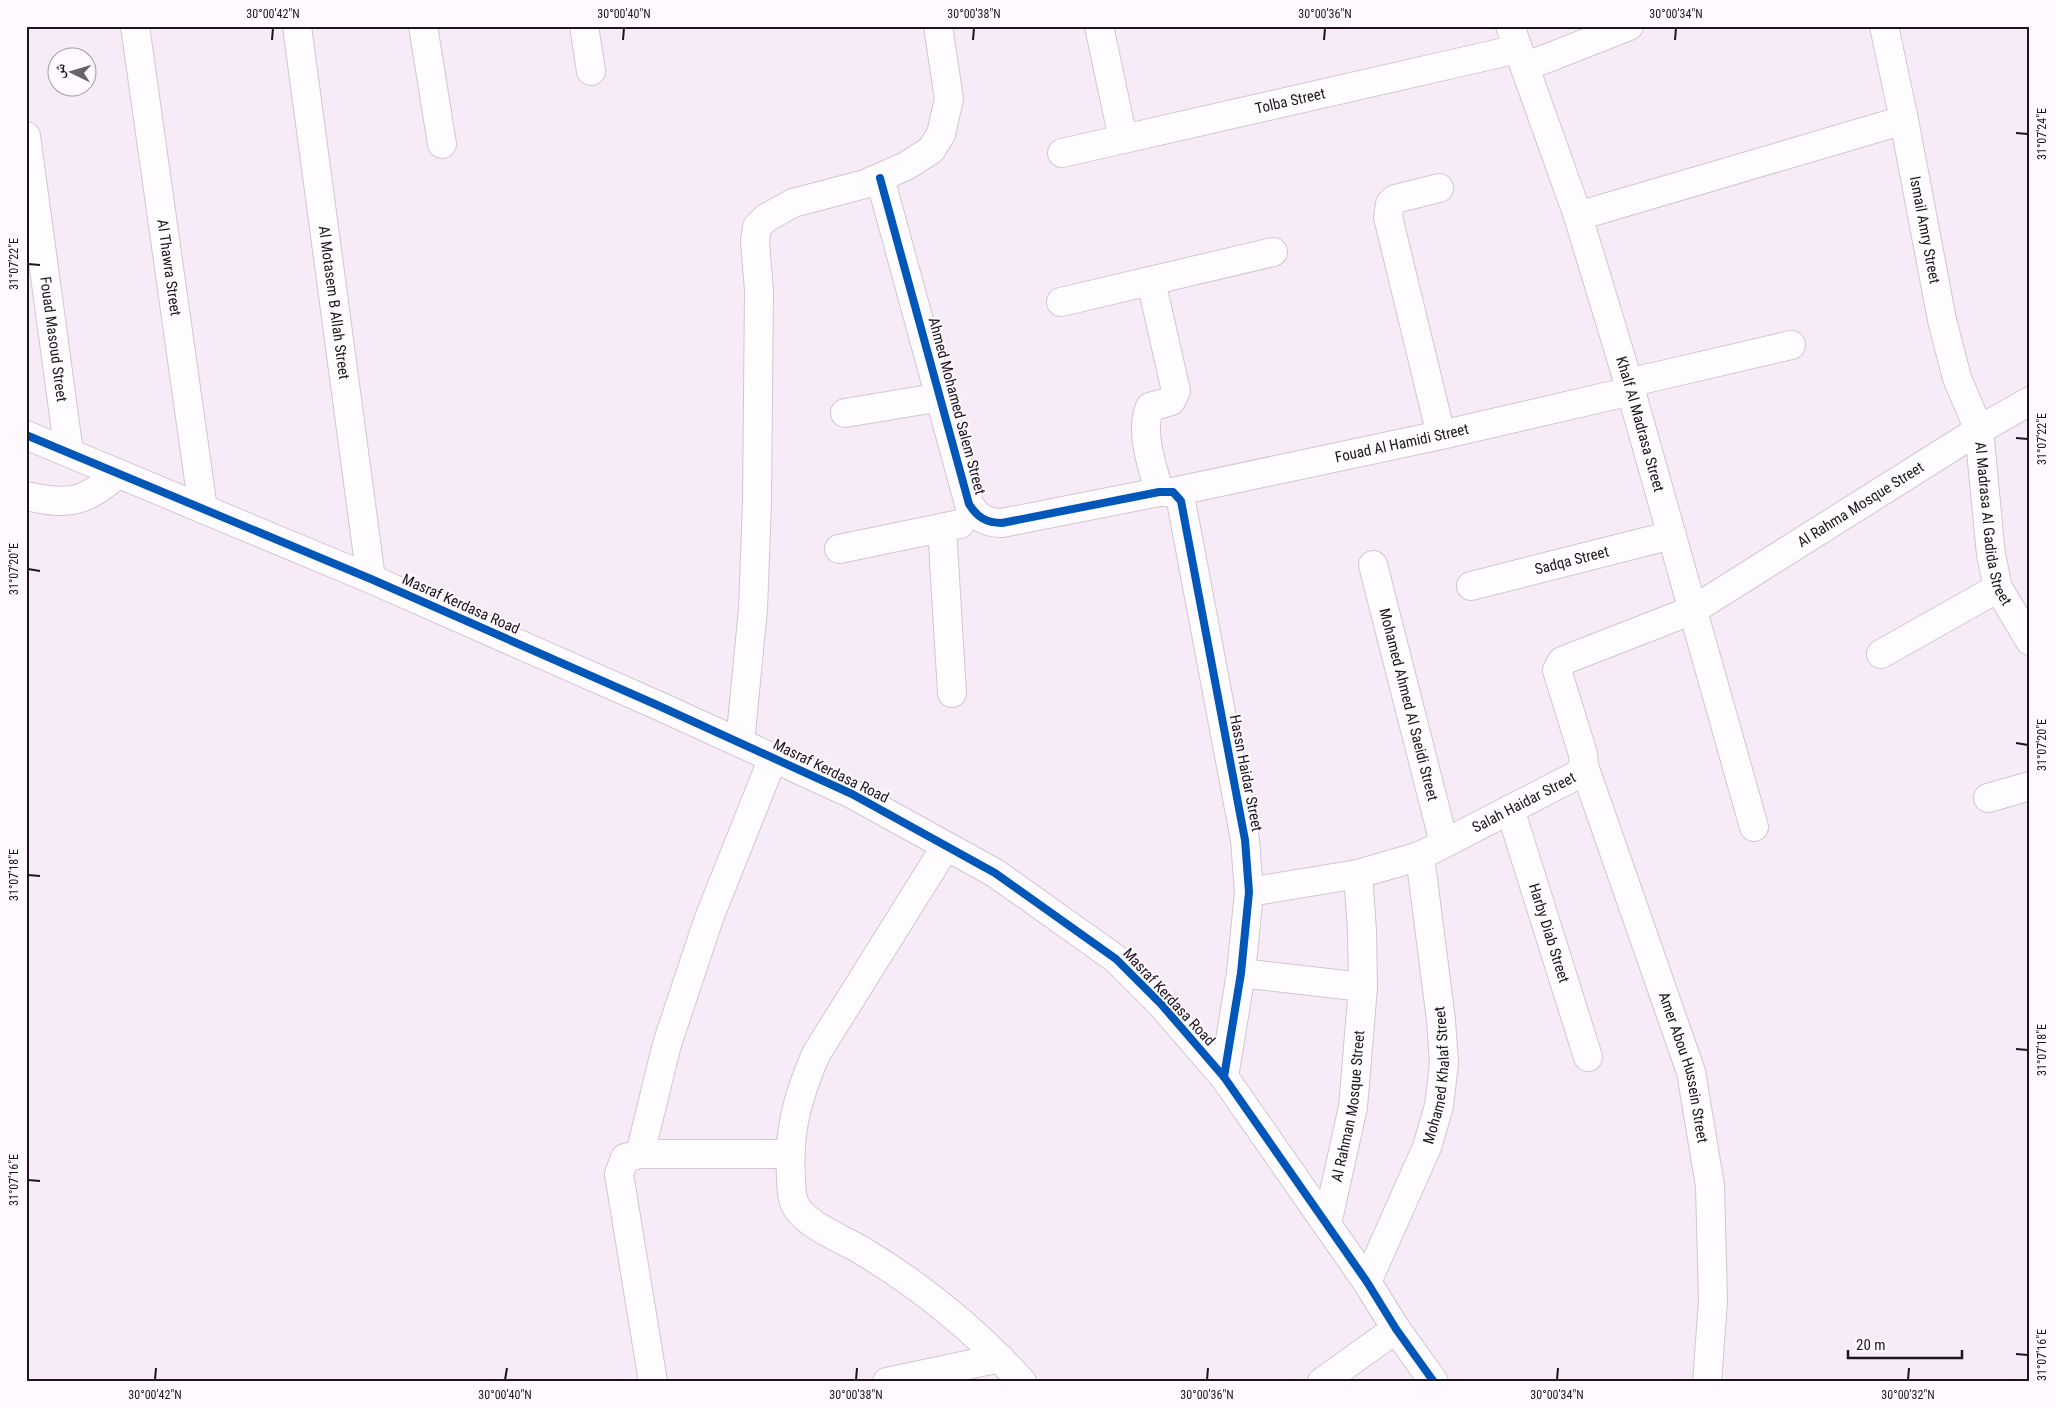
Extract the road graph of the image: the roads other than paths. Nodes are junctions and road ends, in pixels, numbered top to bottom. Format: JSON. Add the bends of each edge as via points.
{"nodes":[{"id":1,"x":135,"y":26,"type":"edge"},
{"id":2,"x":296,"y":26,"type":"edge"},
{"id":3,"x":423,"y":26,"type":"edge"},
{"id":4,"x":584,"y":26,"type":"edge"},
{"id":5,"x":938,"y":26,"type":"edge"},
{"id":6,"x":1099,"y":26,"type":"edge"},
{"id":7,"x":1629,"y":26,"type":"edge"},
{"id":8,"x":1884,"y":26,"type":"edge"},
{"id":9,"x":1518,"y":47,"type":"edge"},
{"id":10,"x":591,"y":71,"type":"dead end"},
{"id":11,"x":1904,"y":120,"type":"junction"},
{"id":12,"x":26,"y":136,"type":"edge"},
{"id":13,"x":1124,"y":139,"type":"junction"},
{"id":14,"x":442,"y":144,"type":"dead end"},
{"id":15,"x":1062,"y":153,"type":"dead end"},
{"id":16,"x":880,"y":178,"type":"junction"},
{"id":17,"x":1438,"y":188,"type":"dead end"},
{"id":18,"x":1578,"y":216,"type":"junction"},
{"id":19,"x":1273,"y":252,"type":"dead end"},
{"id":20,"x":1151,"y":281,"type":"junction"},
{"id":21,"x":1061,"y":302,"type":"dead end"},
{"id":22,"x":1791,"y":345,"type":"dead end"},
{"id":23,"x":1630,"y":387,"type":"junction"},
{"id":24,"x":941,"y":397,"type":"junction"},
{"id":25,"x":2030,"y":401,"type":"edge"},
{"id":26,"x":845,"y":413,"type":"dead end"},
{"id":27,"x":1979,"y":430,"type":"junction"},
{"id":28,"x":26,"y":435,"type":"edge"},
{"id":29,"x":1442,"y":435,"type":"junction"},
{"id":30,"x":68,"y":453,"type":"junction"},
{"id":31,"x":118,"y":474,"type":"junction"},
{"id":32,"x":1166,"y":492,"type":"junction"},
{"id":33,"x":26,"y":496,"type":"edge"},
{"id":34,"x":203,"y":509,"type":"junction"},
{"id":35,"x":982,"y":519,"type":"junction"},
{"id":36,"x":942,"y":528,"type":"junction"},
{"id":37,"x":1672,"y":536,"type":"junction"},
{"id":38,"x":840,"y":550,"type":"dead end"},
{"id":39,"x":1373,"y":565,"type":"dead end"},
{"id":40,"x":370,"y":579,"type":"junction"},
{"id":41,"x":1471,"y":586,"type":"dead end"},
{"id":42,"x":1998,"y":588,"type":"junction"},
{"id":43,"x":1692,"y":610,"type":"junction"},
{"id":44,"x":2030,"y":641,"type":"edge"},
{"id":45,"x":1881,"y":654,"type":"dead end"},
{"id":46,"x":952,"y":693,"type":"dead end"},
{"id":47,"x":740,"y":743,"type":"junction"},
{"id":48,"x":773,"y":758,"type":"junction"},
{"id":49,"x":1584,"y":766,"type":"junction"},
{"id":50,"x":2030,"y":786,"type":"edge"},
{"id":51,"x":1988,"y":798,"type":"dead end"},
{"id":52,"x":1510,"y":809,"type":"junction"},
{"id":53,"x":1754,"y":827,"type":"dead end"},
{"id":54,"x":1444,"y":843,"type":"junction"},
{"id":55,"x":946,"y":846,"type":"junction"},
{"id":56,"x":1420,"y":856,"type":"junction"},
{"id":57,"x":1358,"y":874,"type":"junction"},
{"id":58,"x":1249,"y":892,"type":"junction"},
{"id":59,"x":1241,"y":973,"type":"junction"},
{"id":60,"x":1363,"y":987,"type":"junction"},
{"id":61,"x":1588,"y":1057,"type":"dead end"},
{"id":62,"x":1224,"y":1077,"type":"junction"},
{"id":63,"x":640,"y":1154,"type":"junction"},
{"id":64,"x":789,"y":1154,"type":"junction"},
{"id":65,"x":1327,"y":1224,"type":"junction"},
{"id":66,"x":1367,"y":1282,"type":"junction"},
{"id":67,"x":1396,"y":1329,"type":"junction"},
{"id":68,"x":1000,"y":1358,"type":"junction"},
{"id":69,"x":654,"y":1382,"type":"edge"},
{"id":70,"x":888,"y":1382,"type":"edge"},
{"id":71,"x":1022,"y":1382,"type":"edge"},
{"id":72,"x":1322,"y":1382,"type":"edge"},
{"id":73,"x":1434,"y":1382,"type":"edge"},
{"id":74,"x":1707,"y":1382,"type":"edge"}],
"edges":[{"from":1,"to":34,"type":"street","name":"Al Thawra Street"},
{"from":2,"to":40,"type":"street","name":"Al Motasem B Allah Street"},
{"from":3,"to":14,"type":"street"},
{"from":4,"to":10,"type":"street"},
{"from":5,"to":16,"type":"street","via":[[949,99],[941,134],[931,150]]},
{"from":6,"to":13,"type":"street"},
{"from":7,"to":9,"type":"street","name":"Tolba Street"},
{"from":8,"to":11,"type":"street","name":"Ismail Amry Street"},
{"from":9,"to":13,"type":"street","name":"Tolba Street"},
{"from":9,"to":18,"type":"street","name":"Khalf Al Madrasa Street"},
{"from":11,"to":18,"type":"street"},
{"from":11,"to":27,"type":"street","name":"Ismail Amry Street","via":[[1942,320],[1957,378]]},
{"from":12,"to":30,"type":"street","name":"Fouad Masoud Street"},
{"from":13,"to":15,"type":"street","name":"Tolba Street"},
{"from":16,"to":24,"type":"street","name":"Ahmed Mohamed Salem Street"},
{"from":16,"to":47,"type":"street","via":[[794,203],[766,218],[757,228],[754,610]]},
{"from":17,"to":29,"type":"street","via":[[1395,199],[1390,204],[1388,217]]},
{"from":18,"to":23,"type":"street","name":"Khalf Al Madrasa Street"},
{"from":19,"to":20,"type":"street"},
{"from":20,"to":21,"type":"street"},
{"from":20,"to":32,"type":"street","name":"Hassn Haidar Street","via":[[1176,391],[1171,401],[1150,407],[1145,418],[1145,430]]},
{"from":22,"to":23,"type":"street","name":"Fouad Al Hamidi Street"},
{"from":23,"to":29,"type":"street","name":"Fouad Al Hamidi Street"},
{"from":23,"to":37,"type":"street","name":"Khalf Al Madrasa Street"},
{"from":24,"to":26,"type":"street"},
{"from":24,"to":35,"type":"street","name":"Ahmed Mohamed Salem Street","via":[[969,504]]},
{"from":25,"to":27,"type":"street","name":"Al Rahma Mosque Street"},
{"from":27,"to":42,"type":"street","name":"Al Madrasa Al Gadida Street","via":[[1991,555]]},
{"from":27,"to":43,"type":"street","name":"Al Rahma Mosque Street"},
{"from":28,"to":30,"type":"street","name":"Masraf Kerdasa Road"},
{"from":29,"to":32,"type":"street","name":"Fouad Al Hamidi Street"},
{"from":30,"to":31,"type":"street","name":"Masraf Kerdasa Road"},
{"from":31,"to":33,"type":"street","via":[[82,499],[62,501]]},
{"from":31,"to":34,"type":"street","name":"Masraf Kerdasa Road"},
{"from":32,"to":35,"type":"street","via":[[1002,523]]},
{"from":32,"to":58,"type":"street","name":"Hassn Haidar Street","via":[[1181,501],[1245,840]]},
{"from":34,"to":40,"type":"street","name":"Masraf Kerdasa Road"},
{"from":35,"to":36,"type":"street"},
{"from":36,"to":38,"type":"street"},
{"from":36,"to":46,"type":"street"},
{"from":37,"to":41,"type":"street","name":"Sadqa Street"},
{"from":37,"to":43,"type":"street","name":"Khalf Al Madrasa Street"},
{"from":39,"to":54,"type":"street","name":"Mohamed Ahmed Al Saeidi Street"},
{"from":40,"to":47,"type":"street","name":"Masraf Kerdasa Road"},
{"from":42,"to":44,"type":"street","name":"Al Madrasa Al Gadida Street"},
{"from":42,"to":45,"type":"street"},
{"from":43,"to":49,"type":"street","name":"Salah Haidar Street","via":[[1562,661],[1557,670]]},
{"from":43,"to":53,"type":"street","name":"Khalf Al Madrasa Street"},
{"from":47,"to":48,"type":"street","name":"Masraf Kerdasa Road"},
{"from":48,"to":55,"type":"street","name":"Masraf Kerdasa Road","via":[[852,794]]},
{"from":48,"to":63,"type":"street","via":[[709,918],[667,1044]]},
{"from":49,"to":52,"type":"street","name":"Salah Haidar Street","via":[[1577,776]]},
{"from":49,"to":74,"type":"street","name":"Amer Abou Hussein Street","via":[[1691,1072],[1710,1186],[1713,1301]]},
{"from":50,"to":51,"type":"street"},
{"from":52,"to":54,"type":"street","name":"Salah Haidar Street"},
{"from":52,"to":61,"type":"street","name":"Harby Diab Street"},
{"from":54,"to":56,"type":"street","name":"Salah Haidar Street"},
{"from":55,"to":62,"type":"street","name":"Masraf Kerdasa Road","via":[[996,873],[1116,959],[1161,1004]]},
{"from":55,"to":64,"type":"street","via":[[816,1054],[801,1088]]},
{"from":56,"to":57,"type":"street","name":"Salah Haidar Street"},
{"from":56,"to":66,"type":"street","name":"Mohamed Khalaf Street","via":[[1441,1020],[1444,1063],[1439,1106],[1426,1147]]},
{"from":57,"to":58,"type":"street","name":"Salah Haidar Street"},
{"from":57,"to":60,"type":"street","name":"Al Rahman Mosque Street"},
{"from":58,"to":59,"type":"street","name":"Hassn Haidar Street"},
{"from":59,"to":60,"type":"street"},
{"from":59,"to":62,"type":"street","name":"Hassn Haidar Street"},
{"from":60,"to":65,"type":"street","name":"Al Rahman Mosque Street","via":[[1353,1107]]},
{"from":62,"to":65,"type":"street","name":"Masraf Kerdasa Road"},
{"from":63,"to":64,"type":"street"},
{"from":63,"to":69,"type":"street","via":[[625,1158],[619,1174]]},
{"from":64,"to":68,"type":"street","via":[[794,1202],[802,1216],[937,1300]]},
{"from":65,"to":66,"type":"street","name":"Masraf Kerdasa Road"},
{"from":66,"to":67,"type":"street","name":"Masraf Kerdasa Road"},
{"from":67,"to":72,"type":"street"},
{"from":67,"to":73,"type":"street","name":"Masraf Kerdasa Road"},
{"from":68,"to":70,"type":"street"},
{"from":68,"to":71,"type":"street"}]}
